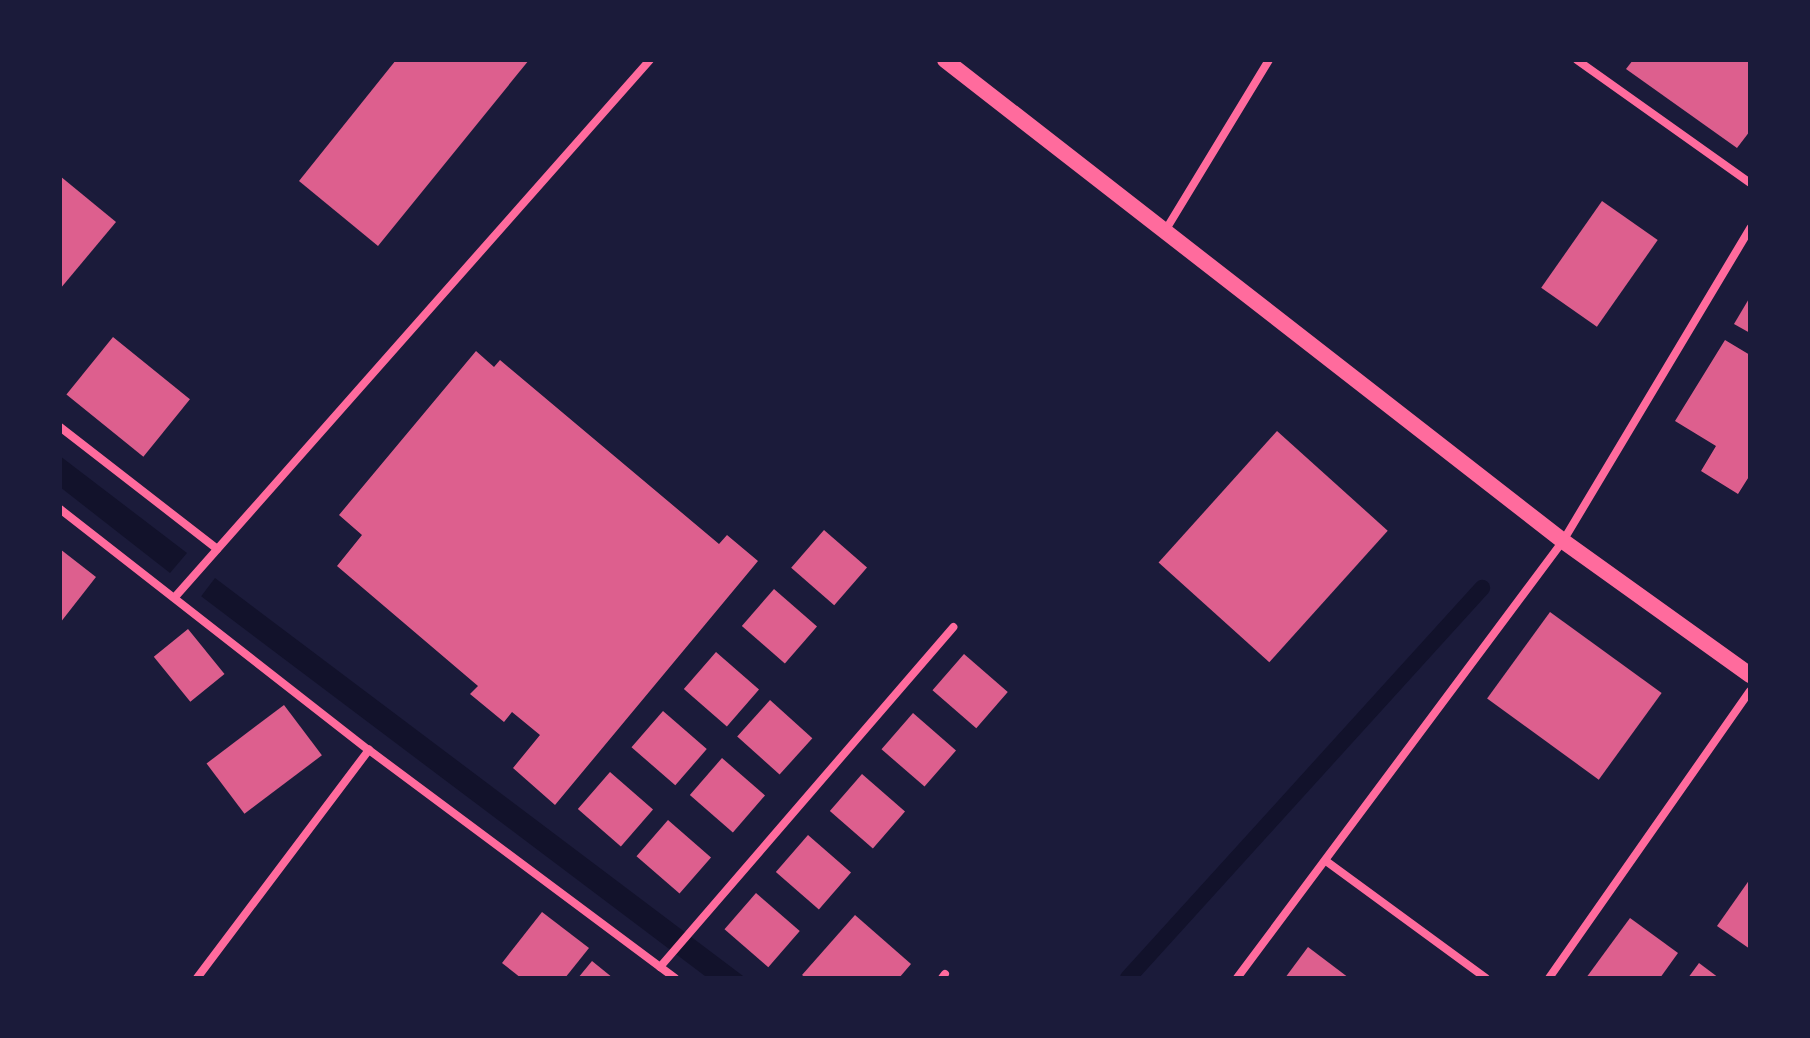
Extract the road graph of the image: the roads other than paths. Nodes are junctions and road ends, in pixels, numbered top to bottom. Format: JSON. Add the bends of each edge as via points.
{"nodes":[{"id":1,"x":650,"y":60,"type":"edge"},
{"id":2,"x":945,"y":60,"type":"edge"},
{"id":3,"x":1269,"y":60,"type":"edge"},
{"id":4,"x":1577,"y":60,"type":"edge"},
{"id":5,"x":1750,"y":183,"type":"edge"},
{"id":6,"x":1750,"y":228,"type":"edge"},
{"id":7,"x":1165,"y":231,"type":"junction"},
{"id":8,"x":60,"y":427,"type":"edge"},
{"id":9,"x":60,"y":509,"type":"edge"},
{"id":10,"x":1563,"y":541,"type":"junction"},
{"id":11,"x":217,"y":549,"type":"junction"},
{"id":12,"x":175,"y":597,"type":"junction"},
{"id":13,"x":953,"y":627,"type":"dead end"},
{"id":14,"x":1750,"y":675,"type":"edge"},
{"id":15,"x":1750,"y":691,"type":"edge"},
{"id":16,"x":369,"y":750,"type":"junction"},
{"id":17,"x":1326,"y":861,"type":"junction"},
{"id":18,"x":660,"y":967,"type":"junction"},
{"id":19,"x":197,"y":978,"type":"edge"},
{"id":20,"x":675,"y":978,"type":"edge"},
{"id":21,"x":1237,"y":978,"type":"edge"},
{"id":22,"x":1486,"y":978,"type":"edge"},
{"id":23,"x":1549,"y":978,"type":"edge"}],
"edges":[{"from":1,"to":11,"type":"street"},
{"from":2,"to":7,"type":"main road"},
{"from":3,"to":7,"type":"street"},
{"from":4,"to":5,"type":"street"},
{"from":6,"to":10,"type":"street"},
{"from":7,"to":10,"type":"main road"},
{"from":8,"to":11,"type":"street"},
{"from":9,"to":12,"type":"street"},
{"from":10,"to":14,"type":"main road"},
{"from":10,"to":17,"type":"street"},
{"from":11,"to":12,"type":"street"},
{"from":12,"to":16,"type":"street"},
{"from":13,"to":18,"type":"street"},
{"from":15,"to":23,"type":"street"},
{"from":16,"to":18,"type":"street"},
{"from":16,"to":19,"type":"street"},
{"from":17,"to":21,"type":"street"},
{"from":17,"to":22,"type":"street"},
{"from":18,"to":20,"type":"street"}]}
